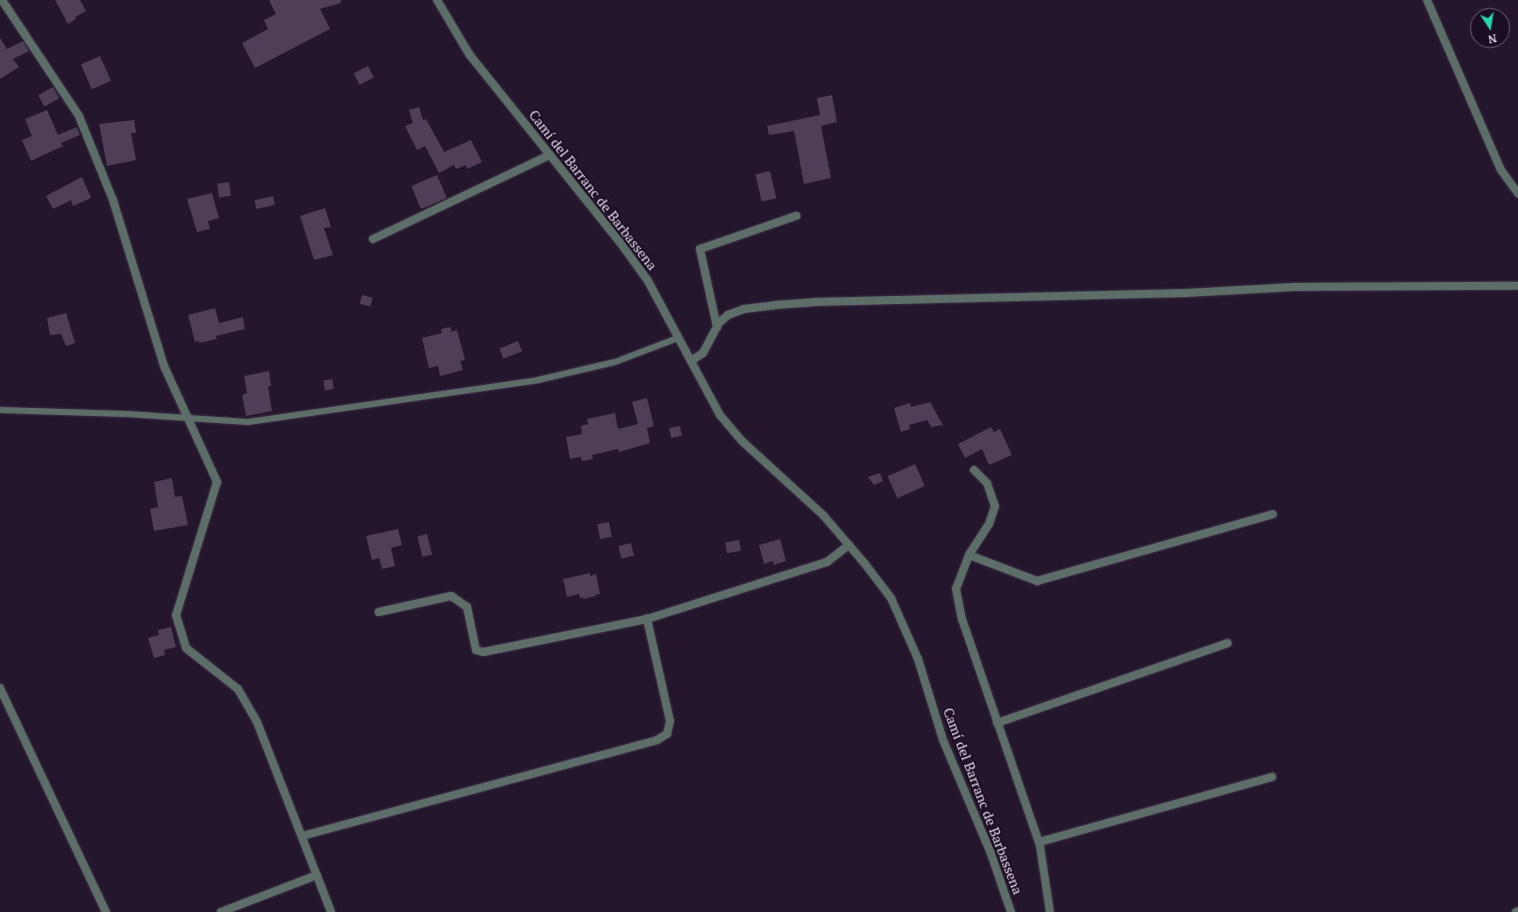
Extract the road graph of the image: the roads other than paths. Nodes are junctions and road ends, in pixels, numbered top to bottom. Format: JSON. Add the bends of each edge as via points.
{"nodes":[{"id":1,"x":2,"y":0,"type":"edge"},
{"id":2,"x":437,"y":0,"type":"edge"},
{"id":3,"x":1427,"y":0,"type":"edge"},
{"id":4,"x":550,"y":155,"type":"junction"},
{"id":5,"x":1517,"y":191,"type":"edge"},
{"id":6,"x":796,"y":216,"type":"dead end"},
{"id":7,"x":373,"y":239,"type":"dead end"},
{"id":8,"x":1518,"y":286,"type":"edge"},
{"id":9,"x":717,"y":327,"type":"junction"},
{"id":10,"x":678,"y":338,"type":"junction"},
{"id":11,"x":691,"y":361,"type":"junction"},
{"id":12,"x":0,"y":410,"type":"edge"},
{"id":13,"x":186,"y":418,"type":"junction"},
{"id":14,"x":974,"y":470,"type":"dead end"},
{"id":15,"x":1272,"y":514,"type":"dead end"},
{"id":16,"x":849,"y":545,"type":"junction"},
{"id":17,"x":970,"y":555,"type":"junction"},
{"id":18,"x":379,"y":612,"type":"dead end"},
{"id":19,"x":647,"y":619,"type":"junction"},
{"id":20,"x":1228,"y":643,"type":"dead end"},
{"id":21,"x":0,"y":688,"type":"edge"},
{"id":22,"x":997,"y":723,"type":"junction"},
{"id":23,"x":1272,"y":777,"type":"dead end"},
{"id":24,"x":302,"y":836,"type":"junction"},
{"id":25,"x":1039,"y":842,"type":"junction"},
{"id":26,"x":318,"y":875,"type":"junction"},
{"id":27,"x":106,"y":912,"type":"edge"},
{"id":28,"x":221,"y":912,"type":"edge"},
{"id":29,"x":331,"y":912,"type":"edge"},
{"id":30,"x":1011,"y":912,"type":"edge"},
{"id":31,"x":1050,"y":912,"type":"edge"}],
"edges":[{"from":1,"to":13,"type":"street","via":[[79,116],[113,200],[164,366]]},
{"from":2,"to":4,"type":"street","name":"Camí del Barranc de Barbassena","via":[[469,54]]},
{"from":3,"to":5,"type":"street","via":[[1501,170]]},
{"from":4,"to":7,"type":"street"},
{"from":4,"to":10,"type":"street","name":"Camí del Barranc de Barbassena","via":[[648,281]]},
{"from":6,"to":9,"type":"street","via":[[700,249]]},
{"from":8,"to":9,"type":"street","via":[[1294,287],[1186,293],[814,302],[744,309],[728,315]]},
{"from":9,"to":11,"type":"street","via":[[704,353]]},
{"from":10,"to":11,"type":"street","name":"Camí del Barranc de Barbassena"},
{"from":10,"to":13,"type":"lane","via":[[615,362],[538,380],[248,422]]},
{"from":11,"to":16,"type":"street","name":"Camí del Barranc de Barbassena","via":[[720,415],[742,441],[824,516]]},
{"from":12,"to":13,"type":"lane"},
{"from":13,"to":24,"type":"street","via":[[217,482],[176,615],[186,648],[238,689],[256,722]]},
{"from":14,"to":17,"type":"street","via":[[987,483],[995,506],[989,524]]},
{"from":15,"to":17,"type":"street","via":[[1038,580]]},
{"from":16,"to":19,"type":"street","via":[[827,562]]},
{"from":16,"to":30,"type":"street","name":"Camí del Barranc de Barbassena","via":[[891,598],[918,659],[943,740],[990,850]]},
{"from":17,"to":22,"type":"street","via":[[956,589],[962,619]]},
{"from":18,"to":19,"type":"street","via":[[452,596],[466,607],[476,650],[483,652]]},
{"from":19,"to":24,"type":"street","via":[[670,721],[667,734],[657,740]]},
{"from":20,"to":22,"type":"street"},
{"from":21,"to":27,"type":"street"},
{"from":22,"to":25,"type":"street"},
{"from":23,"to":25,"type":"street"},
{"from":24,"to":26,"type":"street"},
{"from":25,"to":31,"type":"street"},
{"from":26,"to":28,"type":"street"},
{"from":26,"to":29,"type":"street"}]}
